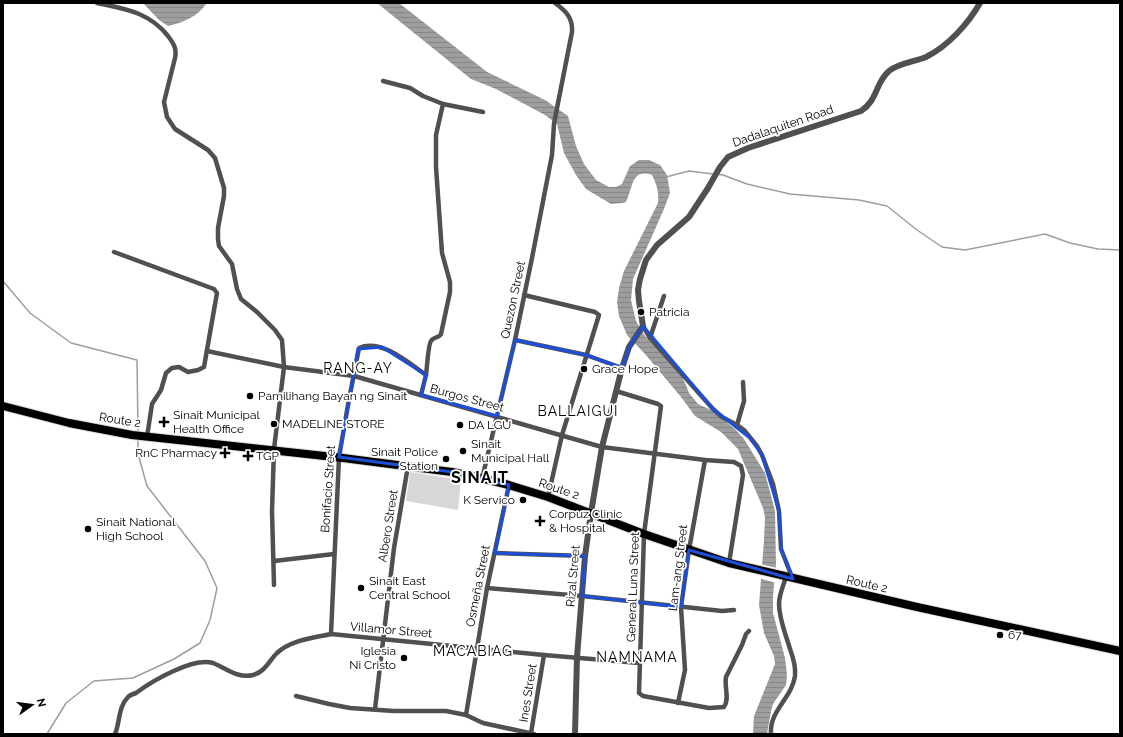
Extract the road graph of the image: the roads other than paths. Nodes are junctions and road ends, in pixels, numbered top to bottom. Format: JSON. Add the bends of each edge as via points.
{"nodes":[{"id":1,"x":97,"y":3,"type":"edge"},
{"id":2,"x":555,"y":3,"type":"edge"},
{"id":3,"x":980,"y":3,"type":"edge"},
{"id":4,"x":383,"y":81,"type":"dead end"},
{"id":5,"x":443,"y":104,"type":"junction"},
{"id":6,"x":482,"y":112,"type":"dead end"},
{"id":7,"x":114,"y":252,"type":"dead end"},
{"id":8,"x":524,"y":295,"type":"junction"},
{"id":9,"x":664,"y":296,"type":"dead end"},
{"id":10,"x":644,"y":326,"type":"junction"},
{"id":11,"x":650,"y":338,"type":"junction"},
{"id":12,"x":514,"y":340,"type":"junction"},
{"id":13,"x":207,"y":351,"type":"junction"},
{"id":14,"x":586,"y":355,"type":"junction"},
{"id":15,"x":284,"y":366,"type":"junction"},
{"id":16,"x":622,"y":368,"type":"junction"},
{"id":17,"x":426,"y":375,"type":"junction"},
{"id":18,"x":354,"y":376,"type":"junction"},
{"id":19,"x":743,"y":382,"type":"dead end"},
{"id":20,"x":616,"y":391,"type":"junction"},
{"id":21,"x":421,"y":395,"type":"junction"},
{"id":22,"x":3,"y":406,"type":"edge"},
{"id":23,"x":497,"y":416,"type":"junction"},
{"id":24,"x":737,"y":425,"type":"junction"},
{"id":25,"x":562,"y":435,"type":"junction"},
{"id":26,"x":146,"y":437,"type":"junction"},
{"id":27,"x":602,"y":447,"type":"junction"},
{"id":28,"x":274,"y":450,"type":"junction"},
{"id":29,"x":654,"y":453,"type":"junction"},
{"id":30,"x":339,"y":457,"type":"junction"},
{"id":31,"x":705,"y":460,"type":"junction"},
{"id":32,"x":408,"y":466,"type":"junction"},
{"id":33,"x":482,"y":479,"type":"junction"},
{"id":34,"x":509,"y":485,"type":"junction"},
{"id":35,"x":548,"y":497,"type":"junction"},
{"id":36,"x":590,"y":513,"type":"junction"},
{"id":37,"x":644,"y":534,"type":"junction"},
{"id":38,"x":689,"y":550,"type":"junction"},
{"id":39,"x":495,"y":553,"type":"junction"},
{"id":40,"x":334,"y":554,"type":"junction"},
{"id":41,"x":585,"y":556,"type":"junction"},
{"id":42,"x":274,"y":560,"type":"junction"},
{"id":43,"x":728,"y":563,"type":"junction"},
{"id":44,"x":787,"y":578,"type":"junction"},
{"id":45,"x":274,"y":585,"type":"dead end"},
{"id":46,"x":487,"y":588,"type":"junction"},
{"id":47,"x":582,"y":596,"type":"junction"},
{"id":48,"x":642,"y":603,"type":"junction"},
{"id":49,"x":681,"y":607,"type":"junction"},
{"id":50,"x":734,"y":610,"type":"dead end"},
{"id":51,"x":749,"y":630,"type":"dead end"},
{"id":52,"x":331,"y":634,"type":"junction"},
{"id":53,"x":383,"y":638,"type":"junction"},
{"id":54,"x":477,"y":648,"type":"junction"},
{"id":55,"x":1120,"y":651,"type":"edge"},
{"id":56,"x":544,"y":655,"type":"junction"},
{"id":57,"x":577,"y":657,"type":"junction"},
{"id":58,"x":639,"y":663,"type":"junction"},
{"id":59,"x":296,"y":696,"type":"dead end"},
{"id":60,"x":678,"y":703,"type":"junction"},
{"id":61,"x":375,"y":709,"type":"junction"},
{"id":62,"x":466,"y":715,"type":"junction"},
{"id":63,"x":533,"y":733,"type":"edge"},
{"id":64,"x":115,"y":734,"type":"edge"},
{"id":65,"x":575,"y":734,"type":"edge"},
{"id":66,"x":771,"y":734,"type":"edge"}],
"edges":[{"from":1,"to":15,"type":"street","via":[[148,17],[174,43],[175,58],[164,102],[167,117],[175,129],[208,150],[215,158],[224,188],[218,243],[232,264],[241,299],[257,312],[281,339]]},
{"from":2,"to":8,"type":"street","name":"Quezon Street","via":[[570,16],[573,26],[554,124],[552,155]]},
{"from":3,"to":10,"type":"street","name":"Dadalaquiten Road","via":[[967,22],[935,51],[888,72],[871,102],[861,111],[728,157],[689,217],[657,245],[646,260],[638,290]]},
{"from":4,"to":5,"type":"street","via":[[410,88]]},
{"from":5,"to":6,"type":"street"},
{"from":5,"to":17,"type":"street","via":[[436,135],[436,167],[442,249],[450,292],[441,334],[432,340],[430,345]]},
{"from":7,"to":13,"type":"street","via":[[216,290]]},
{"from":8,"to":12,"type":"street","name":"Quezon Street"},
{"from":8,"to":14,"type":"street","via":[[599,313]]},
{"from":9,"to":11,"type":"street"},
{"from":10,"to":11,"type":"street"},
{"from":10,"to":16,"type":"street","name":"Rizal Street","via":[[629,347]]},
{"from":11,"to":24,"type":"street","via":[[713,409]]},
{"from":12,"to":14,"type":"street"},
{"from":12,"to":23,"type":"street","name":"Quezon Street"},
{"from":13,"to":15,"type":"street","name":"Burgos Street"},
{"from":13,"to":26,"type":"street","via":[[204,367],[188,372],[179,367],[172,368],[166,373],[161,390],[152,404]]},
{"from":14,"to":16,"type":"street"},
{"from":14,"to":25,"type":"street"},
{"from":15,"to":18,"type":"street","name":"Burgos Street"},
{"from":15,"to":28,"type":"street"},
{"from":16,"to":20,"type":"street","name":"Rizal Street"},
{"from":17,"to":18,"type":"street","name":"Bonifacio Street","via":[[385,348],[364,346],[358,349]]},
{"from":17,"to":21,"type":"street"},
{"from":18,"to":21,"type":"street","name":"Burgos Street"},
{"from":18,"to":30,"type":"street","name":"Bonifacio Street"},
{"from":19,"to":24,"type":"street","via":[[744,401]]},
{"from":20,"to":27,"type":"street","name":"Rizal Street"},
{"from":20,"to":29,"type":"street","name":"General Luna Street","via":[[660,406]]},
{"from":21,"to":23,"type":"street","name":"Burgos Street"},
{"from":22,"to":26,"type":"highway","name":"Route 2","via":[[69,423]]},
{"from":23,"to":25,"type":"street","name":"Burgos Street"},
{"from":23,"to":33,"type":"street","name":"Quezon Street"},
{"from":24,"to":44,"type":"street","via":[[757,446],[773,484]]},
{"from":25,"to":27,"type":"street","name":"Burgos Street"},
{"from":25,"to":35,"type":"street"},
{"from":26,"to":28,"type":"highway","name":"Route 2"},
{"from":27,"to":29,"type":"street","name":"Burgos Street"},
{"from":27,"to":36,"type":"street","name":"Rizal Street"},
{"from":28,"to":30,"type":"highway","name":"Route 2"},
{"from":28,"to":42,"type":"street"},
{"from":29,"to":31,"type":"street","name":"Burgos Street"},
{"from":29,"to":37,"type":"street","name":"General Luna Street"},
{"from":30,"to":32,"type":"highway","name":"Route 2"},
{"from":30,"to":40,"type":"street","name":"Bonifacio Street"},
{"from":31,"to":38,"type":"street","name":"Lam-ang Street"},
{"from":31,"to":43,"type":"street","name":"Burgos Street","via":[[734,462],[742,469],[739,505]]},
{"from":32,"to":33,"type":"highway","name":"Route 2"},
{"from":32,"to":53,"type":"street","name":"Albero Street","via":[[394,548]]},
{"from":33,"to":34,"type":"highway","name":"Route 2"},
{"from":34,"to":35,"type":"highway","name":"Route 2"},
{"from":34,"to":39,"type":"street","name":"Osmeña Street"},
{"from":35,"to":36,"type":"highway","name":"Route 2"},
{"from":36,"to":37,"type":"highway","name":"Route 2"},
{"from":36,"to":41,"type":"street","name":"Rizal Street"},
{"from":37,"to":38,"type":"highway","name":"Route 2"},
{"from":37,"to":48,"type":"street","name":"General Luna Street"},
{"from":38,"to":43,"type":"highway","name":"Route 2"},
{"from":38,"to":49,"type":"street","name":"Lam-ang Street"},
{"from":39,"to":41,"type":"street"},
{"from":39,"to":46,"type":"street","name":"Osmeña Street"},
{"from":40,"to":42,"type":"street"},
{"from":40,"to":52,"type":"street","name":"Bonifacio Street"},
{"from":41,"to":47,"type":"street","name":"Rizal Street"},
{"from":42,"to":45,"type":"street"},
{"from":43,"to":44,"type":"highway","name":"Route 2"},
{"from":44,"to":55,"type":"highway","name":"Route 2"},
{"from":44,"to":66,"type":"street","via":[[779,600],[779,611],[794,660],[795,675],[786,698],[773,717]]},
{"from":46,"to":47,"type":"street"},
{"from":46,"to":54,"type":"street","name":"Osmeña Street"},
{"from":47,"to":48,"type":"street"},
{"from":47,"to":57,"type":"street","name":"Rizal Street"},
{"from":48,"to":49,"type":"street"},
{"from":48,"to":58,"type":"street","name":"General Luna Street"},
{"from":49,"to":50,"type":"street"},
{"from":49,"to":60,"type":"street","name":"Lam-ang Street","via":[[685,670]]},
{"from":51,"to":60,"type":"street","name":"General Luna Street","via":[[726,677],[727,700],[724,707],[709,708]]},
{"from":52,"to":53,"type":"street","name":"Villamor Street"},
{"from":52,"to":64,"type":"street","name":"Villamor Street","via":[[305,639],[289,646],[277,653],[262,671],[252,676],[237,674],[205,662],[191,664],[165,676],[128,697],[119,714]]},
{"from":53,"to":54,"type":"street","name":"Villamor Street"},
{"from":53,"to":61,"type":"street","name":"Albero Street"},
{"from":54,"to":56,"type":"street","name":"Villamor Street"},
{"from":54,"to":62,"type":"street","name":"Osmeña Street"},
{"from":56,"to":57,"type":"street","name":"Villamor Street"},
{"from":56,"to":63,"type":"street","name":"Ines Street"},
{"from":57,"to":58,"type":"street","name":"Villamor Street"},
{"from":57,"to":65,"type":"street","name":"Rizal Street"},
{"from":58,"to":60,"type":"street","name":"General Luna Street","via":[[639,694]]},
{"from":59,"to":61,"type":"street","via":[[336,705]]},
{"from":61,"to":62,"type":"street","via":[[446,711]]},
{"from":62,"to":63,"type":"street","via":[[483,723]]}]}
